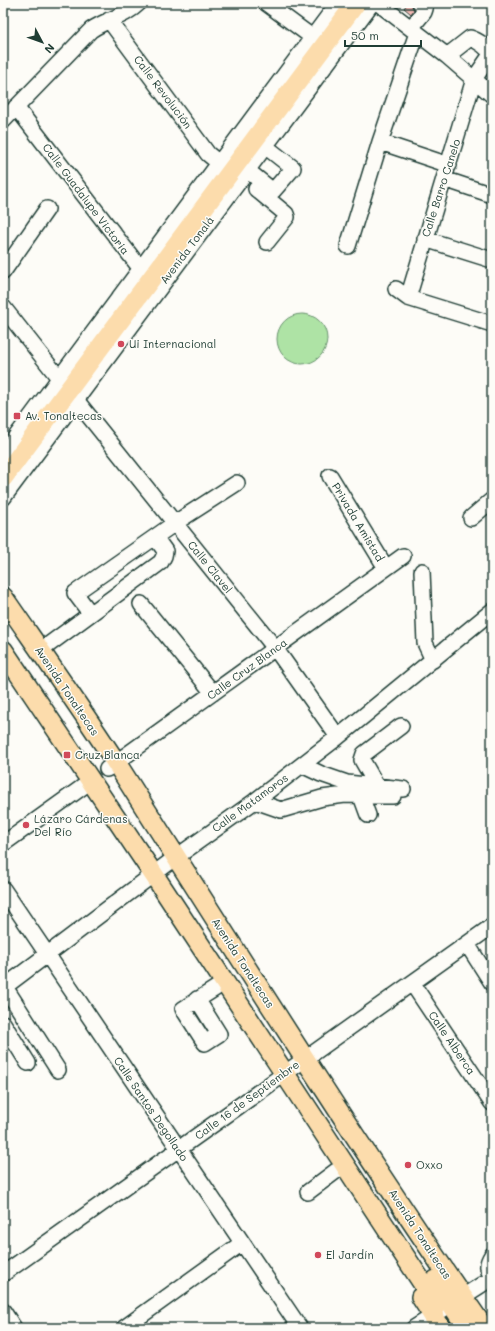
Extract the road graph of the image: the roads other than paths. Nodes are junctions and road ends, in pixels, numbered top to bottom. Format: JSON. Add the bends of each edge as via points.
{"nodes":[{"id":1,"x":139,"y":3,"type":"edge"},
{"id":2,"x":266,"y":3,"type":"edge"},
{"id":3,"x":338,"y":3,"type":"edge"},
{"id":4,"x":356,"y":3,"type":"edge"},
{"id":5,"x":372,"y":3,"type":"edge"},
{"id":6,"x":378,"y":3,"type":"edge"},
{"id":7,"x":394,"y":3,"type":"edge"},
{"id":8,"x":420,"y":3,"type":"edge"},
{"id":9,"x":114,"y":13,"type":"edge"},
{"id":10,"x":415,"y":28,"type":"junction"},
{"id":11,"x":312,"y":37,"type":"junction"},
{"id":12,"x":447,"y":56,"type":"junction"},
{"id":13,"x":474,"y":79,"type":"junction"},
{"id":14,"x":492,"y":95,"type":"edge"},
{"id":15,"x":16,"y":107,"type":"junction"},
{"id":16,"x":3,"y":121,"type":"edge"},
{"id":17,"x":380,"y":142,"type":"junction"},
{"id":18,"x":265,"y":146,"type":"junction"},
{"id":19,"x":219,"y":163,"type":"junction"},
{"id":20,"x":449,"y":165,"type":"junction"},
{"id":21,"x":245,"y":173,"type":"junction"},
{"id":22,"x":444,"y":179,"type":"junction"},
{"id":23,"x":492,"y":195,"type":"edge"},
{"id":24,"x":47,"y":209,"type":"dead end"},
{"id":25,"x":178,"y":230,"type":"junction"},
{"id":26,"x":425,"y":239,"type":"junction"},
{"id":27,"x":267,"y":242,"type":"dead end"},
{"id":28,"x":348,"y":246,"type":"dead end"},
{"id":29,"x":176,"y":254,"type":"junction"},
{"id":30,"x":492,"y":260,"type":"edge"},
{"id":31,"x":3,"y":272,"type":"edge"},
{"id":32,"x":149,"y":279,"type":"junction"},
{"id":33,"x":3,"y":307,"type":"edge"},
{"id":34,"x":492,"y":324,"type":"edge"},
{"id":35,"x":59,"y":378,"type":"junction"},
{"id":36,"x":76,"y":400,"type":"junction"},
{"id":37,"x":3,"y":454,"type":"edge"},
{"id":38,"x":330,"y":476,"type":"dead end"},
{"id":39,"x":3,"y":478,"type":"edge"},
{"id":40,"x":237,"y":483,"type":"dead end"},
{"id":41,"x":3,"y":498,"type":"edge"},
{"id":42,"x":492,"y":500,"type":"edge"},
{"id":43,"x":472,"y":518,"type":"dead end"},
{"id":44,"x":175,"y":523,"type":"junction"},
{"id":45,"x":155,"y":537,"type":"junction"},
{"id":46,"x":403,"y":556,"type":"dead end"},
{"id":47,"x":386,"y":568,"type":"junction"},
{"id":48,"x":422,"y":571,"type":"dead end"},
{"id":49,"x":3,"y":596,"type":"edge"},
{"id":50,"x":141,"y":604,"type":"dead end"},
{"id":51,"x":492,"y":611,"type":"edge"},
{"id":52,"x":3,"y":613,"type":"edge"},
{"id":53,"x":90,"y":613,"type":"junction"},
{"id":54,"x":275,"y":648,"type":"junction"},
{"id":55,"x":3,"y":650,"type":"edge"},
{"id":56,"x":40,"y":652,"type":"junction"},
{"id":57,"x":433,"y":660,"type":"junction"},
{"id":58,"x":3,"y":665,"type":"edge"},
{"id":59,"x":213,"y":693,"type":"junction"},
{"id":60,"x":401,"y":726,"type":"dead end"},
{"id":61,"x":338,"y":738,"type":"junction"},
{"id":62,"x":302,"y":765,"type":"junction"},
{"id":63,"x":111,"y":766,"type":"junction"},
{"id":64,"x":87,"y":784,"type":"junction"},
{"id":65,"x":377,"y":786,"type":"junction"},
{"id":66,"x":361,"y":796,"type":"junction"},
{"id":67,"x":255,"y":801,"type":"junction"},
{"id":68,"x":368,"y":815,"type":"dead end"},
{"id":69,"x":3,"y":844,"type":"edge"},
{"id":70,"x":160,"y":869,"type":"junction"},
{"id":71,"x":3,"y":889,"type":"edge"},
{"id":72,"x":492,"y":926,"type":"edge"},
{"id":73,"x":467,"y":944,"type":"junction"},
{"id":74,"x":48,"y":955,"type":"junction"},
{"id":75,"x":412,"y":983,"type":"junction"},
{"id":76,"x":492,"y":983,"type":"edge"},
{"id":77,"x":4,"y":988,"type":"edge"},
{"id":78,"x":216,"y":988,"type":"junction"},
{"id":79,"x":197,"y":999,"type":"dead end"},
{"id":80,"x":3,"y":1023,"type":"edge"},
{"id":81,"x":28,"y":1063,"type":"dead end"},
{"id":82,"x":291,"y":1069,"type":"junction"},
{"id":83,"x":58,"y":1070,"type":"dead end"},
{"id":84,"x":492,"y":1103,"type":"edge"},
{"id":85,"x":178,"y":1150,"type":"junction"},
{"id":86,"x":336,"y":1170,"type":"junction"},
{"id":87,"x":308,"y":1192,"type":"dead end"},
{"id":88,"x":242,"y":1243,"type":"junction"},
{"id":89,"x":492,"y":1255,"type":"edge"},
{"id":90,"x":3,"y":1274,"type":"edge"},
{"id":91,"x":492,"y":1277,"type":"edge"},
{"id":92,"x":3,"y":1311,"type":"edge"},
{"id":93,"x":446,"y":1311,"type":"edge"},
{"id":94,"x":14,"y":1328,"type":"edge"},
{"id":95,"x":124,"y":1328,"type":"edge"},
{"id":96,"x":300,"y":1328,"type":"edge"},
{"id":97,"x":414,"y":1328,"type":"edge"},
{"id":98,"x":452,"y":1328,"type":"edge"},
{"id":99,"x":467,"y":1328,"type":"edge"},
{"id":100,"x":484,"y":1328,"type":"edge"}],
"edges":[{"from":1,"to":9,"type":"street","via":[[131,10]]},
{"from":2,"to":11,"type":"street"},
{"from":3,"to":11,"type":"street","name":"Avenida Tonalá"},
{"from":4,"to":25,"type":"main road","name":"Avenida Tonalá"},
{"from":5,"to":18,"type":"street","name":"Avenida Tonalá"},
{"from":6,"to":10,"type":"street"},
{"from":7,"to":10,"type":"street"},
{"from":8,"to":10,"type":"street","via":[[425,9]]},
{"from":9,"to":15,"type":"street","via":[[91,30]]},
{"from":9,"to":19,"type":"street","name":"Calle Revolución","via":[[208,154]]},
{"from":10,"to":12,"type":"street"},
{"from":10,"to":17,"type":"street"},
{"from":11,"to":19,"type":"street","name":"Avenida Tonalá"},
{"from":12,"to":13,"type":"street"},
{"from":12,"to":13,"type":"street","name":"Calle Barro Canelo","via":[[470,38],[488,50],[490,56]]},
{"from":13,"to":14,"type":"street"},
{"from":13,"to":20,"type":"street","name":"Calle Barro Canelo"},
{"from":15,"to":16,"type":"street"},
{"from":15,"to":32,"type":"street","name":"Calle Guadalupe Victoria"},
{"from":17,"to":20,"type":"street"},
{"from":17,"to":28,"type":"street"},
{"from":18,"to":21,"type":"street","name":"Avenida Tonalá"},
{"from":18,"to":21,"type":"street","via":[[292,168],[273,192]]},
{"from":19,"to":25,"type":"street","name":"Avenida Tonalá"},
{"from":20,"to":22,"type":"street","name":"Calle Barro Canelo"},
{"from":21,"to":27,"type":"street","via":[[286,214],[286,221]]},
{"from":21,"to":29,"type":"street","name":"Avenida Tonalá"},
{"from":22,"to":23,"type":"street"},
{"from":22,"to":26,"type":"street","name":"Calle Barro Canelo"},
{"from":24,"to":31,"type":"street"},
{"from":25,"to":29,"type":"main road","name":"Avenida Tonalá"},
{"from":25,"to":32,"type":"street","name":"Avenida Tonalá"},
{"from":26,"to":30,"type":"street"},
{"from":26,"to":34,"type":"street","name":"Calle Barro Canelo","via":[[402,294]]},
{"from":29,"to":32,"type":"main road","name":"Avenida Tonalá"},
{"from":32,"to":35,"type":"street","name":"Avenida Tonalá"},
{"from":32,"to":36,"type":"street","name":"Avenida Tonalá"},
{"from":32,"to":39,"type":"main road","name":"Avenida Tonalá"},
{"from":33,"to":35,"type":"street"},
{"from":35,"to":37,"type":"street","name":"Avenida Tonalá"},
{"from":36,"to":41,"type":"street","name":"Avenida Tonalá"},
{"from":36,"to":44,"type":"street","name":"Calle Clavel"},
{"from":38,"to":47,"type":"street","name":"Privada Amistad"},
{"from":40,"to":44,"type":"street"},
{"from":42,"to":43,"type":"street"},
{"from":44,"to":45,"type":"street"},
{"from":44,"to":54,"type":"street","name":"Calle Clavel"},
{"from":45,"to":53,"type":"street","via":[[165,551],[160,562]]},
{"from":45,"to":53,"type":"street","via":[[75,593]]},
{"from":46,"to":47,"type":"street","name":"Calle Cruz Blanca"},
{"from":47,"to":54,"type":"street","name":"Calle Cruz Blanca"},
{"from":48,"to":57,"type":"street","via":[[424,637]]},
{"from":49,"to":56,"type":"main road","name":"Avenida Tonaltecas"},
{"from":50,"to":59,"type":"street"},
{"from":51,"to":57,"type":"street","name":"Calle Matamoros"},
{"from":52,"to":63,"type":"main road","name":"Avenida Tonaltecas"},
{"from":53,"to":56,"type":"street"},
{"from":54,"to":59,"type":"street","name":"Calle Cruz Blanca"},
{"from":54,"to":61,"type":"street","name":"Calle Clavel"},
{"from":55,"to":64,"type":"main road","name":"Avenida Tonaltecas"},
{"from":56,"to":63,"type":"main road","name":"Avenida Tonaltecas"},
{"from":57,"to":61,"type":"street","name":"Calle Matamoros"},
{"from":58,"to":64,"type":"main road","name":"Avenida Tonaltecas"},
{"from":59,"to":63,"type":"street","name":"Calle Cruz Blanca"},
{"from":60,"to":65,"type":"street","via":[[364,754],[362,760]]},
{"from":61,"to":62,"type":"street","name":"Calle Matamoros"},
{"from":62,"to":65,"type":"street","via":[[332,779]]},
{"from":62,"to":67,"type":"street","name":"Calle Matamoros"},
{"from":63,"to":70,"type":"main road","name":"Avenida Tonaltecas"},
{"from":64,"to":69,"type":"street"},
{"from":64,"to":70,"type":"main road","name":"Avenida Tonaltecas"},
{"from":65,"to":66,"type":"street","via":[[398,793]]},
{"from":66,"to":67,"type":"street","via":[[322,798],[281,810]]},
{"from":66,"to":68,"type":"street"},
{"from":67,"to":70,"type":"street","name":"Calle Matamoros"},
{"from":70,"to":74,"type":"street","name":"Calle Matamoros"},
{"from":70,"to":78,"type":"main road","name":"Avenida Tonaltecas"},
{"from":70,"to":82,"type":"main road","name":"Avenida Tonaltecas"},
{"from":70,"to":82,"type":"main road","name":"Avenida Tonaltecas"},
{"from":71,"to":74,"type":"street","name":"Calle Santos Degollado"},
{"from":72,"to":73,"type":"street","name":"Calle 16 de Septiembre"},
{"from":73,"to":75,"type":"street","name":"Calle 16 de Septiembre"},
{"from":73,"to":76,"type":"street"},
{"from":74,"to":77,"type":"street","name":"Calle Matamoros"},
{"from":74,"to":85,"type":"street","name":"Calle Santos Degollado"},
{"from":75,"to":82,"type":"street","name":"Calle 16 de Septiembre"},
{"from":75,"to":84,"type":"street","name":"Calle Alberca"},
{"from":77,"to":83,"type":"street"},
{"from":78,"to":79,"type":"street"},
{"from":78,"to":82,"type":"main road","name":"Avenida Tonaltecas"},
{"from":80,"to":81,"type":"street"},
{"from":82,"to":85,"type":"street","name":"Calle 16 de Septiembre"},
{"from":82,"to":86,"type":"main road","name":"Avenida Tonaltecas"},
{"from":82,"to":93,"type":"main road","name":"Avenida Tonaltecas"},
{"from":82,"to":93,"type":"main road","name":"Avenida Tonaltecas"},
{"from":85,"to":88,"type":"street","name":"Calle Santos Degollado"},
{"from":85,"to":90,"type":"street","name":"Calle 16 de Septiembre"},
{"from":86,"to":87,"type":"street"},
{"from":86,"to":93,"type":"main road","name":"Avenida Tonaltecas"},
{"from":88,"to":95,"type":"street"},
{"from":88,"to":96,"type":"street","name":"Calle Santos Degollado"},
{"from":89,"to":91,"type":"street","via":[[487,1264]]},
{"from":91,"to":93,"type":"street"},
{"from":92,"to":94,"type":"street"},
{"from":93,"to":97,"type":"street"},
{"from":93,"to":98,"type":"main road","name":"Avenida Tonaltecas"},
{"from":93,"to":99,"type":"main road","name":"Avenida Tonaltecas"},
{"from":93,"to":100,"type":"main road","name":"Avenida Tonaltecas"}]}
